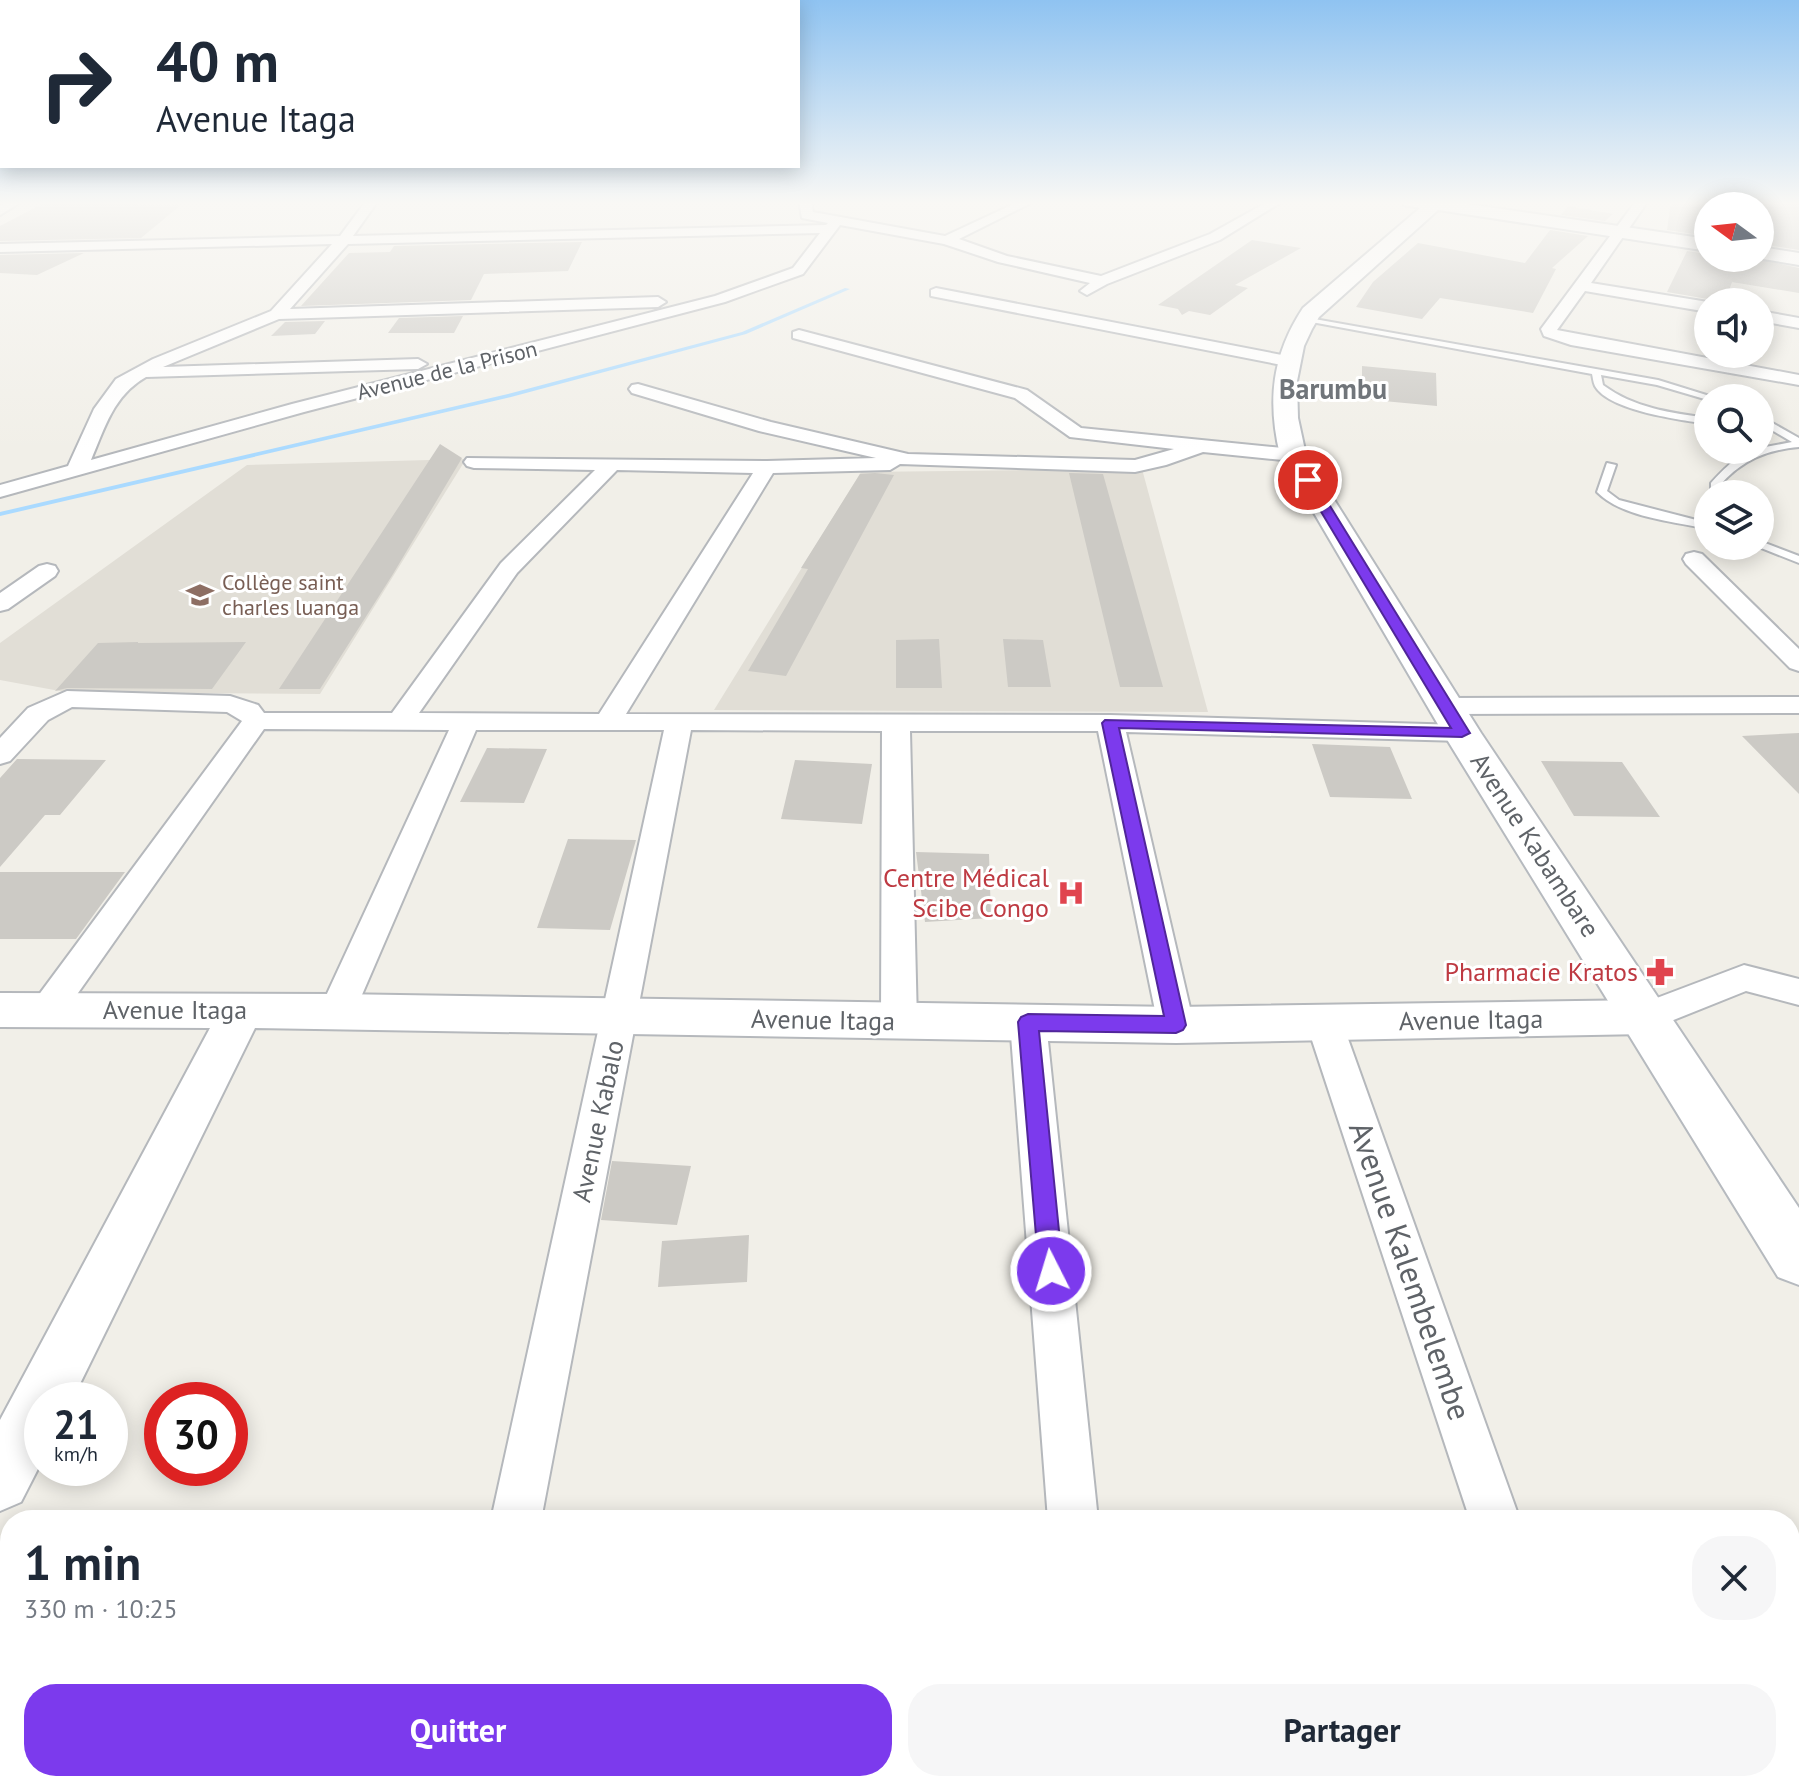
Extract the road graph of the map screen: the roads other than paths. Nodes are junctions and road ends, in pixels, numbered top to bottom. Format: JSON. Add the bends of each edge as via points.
{"nodes":[{"id":1,"x":304,"y":285,"type":"edge"},
{"id":2,"x":760,"y":285,"type":"edge"},
{"id":3,"x":1096,"y":285,"type":"edge"},
{"id":4,"x":1342,"y":285,"type":"edge"},
{"id":5,"x":1582,"y":286,"type":"joint"},
{"id":6,"x":936,"y":293,"type":"dead end"},
{"id":7,"x":720,"y":299,"type":"junction"},
{"id":8,"x":1694,"y":305,"type":"edge"},
{"id":9,"x":277,"y":314,"type":"junction"},
{"id":10,"x":1046,"y":314,"type":"junction"},
{"id":11,"x":1306,"y":319,"type":"junction"},
{"id":12,"x":1774,"y":319,"type":"edge"},
{"id":13,"x":1799,"y":323,"type":"edge"},
{"id":14,"x":799,"y":335,"type":"dead end"},
{"id":15,"x":484,"y":361,"type":"junction"},
{"id":16,"x":1287,"y":361,"type":"junction"},
{"id":17,"x":1596,"y":372,"type":"junction"},
{"id":18,"x":137,"y":373,"type":"junction"},
{"id":19,"x":1799,"y":380,"type":"edge"},
{"id":20,"x":638,"y":389,"type":"dead end"},
{"id":21,"x":1694,"y":393,"type":"edge"},
{"id":22,"x":1694,"y":418,"type":"edge"},
{"id":23,"x":1774,"y":427,"type":"edge"},
{"id":24,"x":1774,"y":430,"type":"edge"},
{"id":25,"x":1780,"y":431,"type":"junction"},
{"id":26,"x":1799,"y":443,"type":"edge"},
{"id":27,"x":1197,"y":447,"type":"junction"},
{"id":28,"x":1293,"y":455,"type":"junction"},
{"id":29,"x":908,"y":460,"type":"junction"},
{"id":30,"x":474,"y":462,"type":"dead end"},
{"id":31,"x":611,"y":465,"type":"junction"},
{"id":32,"x":1611,"y":465,"type":"dead end"},
{"id":33,"x":767,"y":467,"type":"junction"},
{"id":34,"x":77,"y":469,"type":"junction"},
{"id":35,"x":1719,"y":480,"type":"edge"},
{"id":36,"x":0,"y":491,"type":"edge"},
{"id":37,"x":1694,"y":522,"type":"edge"},
{"id":38,"x":1774,"y":550,"type":"edge"},
{"id":39,"x":1695,"y":560,"type":"edge"},
{"id":40,"x":1799,"y":560,"type":"edge"},
{"id":41,"x":47,"y":571,"type":"dead end"},
{"id":42,"x":0,"y":604,"type":"edge"},
{"id":43,"x":1799,"y":663,"type":"edge"},
{"id":44,"x":1799,"y":705,"type":"edge"},
{"id":45,"x":1454,"y":719,"type":"junction"},
{"id":46,"x":256,"y":721,"type":"junction"},
{"id":47,"x":399,"y":722,"type":"junction"},
{"id":48,"x":607,"y":722,"type":"junction"},
{"id":49,"x":896,"y":722,"type":"junction"},
{"id":50,"x":679,"y":723,"type":"junction"},
{"id":51,"x":1110,"y":723,"type":"junction"},
{"id":52,"x":465,"y":724,"type":"junction"},
{"id":53,"x":0,"y":755,"type":"edge"},
{"id":54,"x":1799,"y":992,"type":"edge"},
{"id":55,"x":0,"y":1010,"type":"edge"},
{"id":56,"x":47,"y":1010,"type":"junction"},
{"id":57,"x":241,"y":1011,"type":"junction"},
{"id":58,"x":337,"y":1011,"type":"junction"},
{"id":59,"x":620,"y":1015,"type":"junction"},
{"id":60,"x":1646,"y":1017,"type":"junction"},
{"id":61,"x":899,"y":1022,"type":"junction"},
{"id":62,"x":1028,"y":1022,"type":"junction"},
{"id":63,"x":1324,"y":1022,"type":"junction"},
{"id":64,"x":1176,"y":1025,"type":"junction"},
{"id":65,"x":1799,"y":1258,"type":"edge"},
{"id":66,"x":0,"y":1481,"type":"edge"},
{"id":67,"x":518,"y":1510,"type":"edge"},
{"id":68,"x":1072,"y":1510,"type":"edge"},
{"id":69,"x":1492,"y":1510,"type":"edge"}],
"edges":[{"from":1,"to":9,"type":"street"},
{"from":2,"to":7,"type":"street","name":"Avenue de la Prison"},
{"from":3,"to":10,"type":"street"},
{"from":4,"to":11,"type":"main road","name":"Avenue Kabambare"},
{"from":5,"to":8,"type":"street"},
{"from":5,"to":19,"type":"street","via":[[1549,329],[1552,335]]},
{"from":6,"to":10,"type":"street"},
{"from":7,"to":9,"type":"street"},
{"from":7,"to":15,"type":"street","name":"Avenue de la Prison"},
{"from":9,"to":18,"type":"street"},
{"from":10,"to":16,"type":"street"},
{"from":11,"to":16,"type":"main road","name":"Avenue Kabambare"},
{"from":11,"to":17,"type":"lane"},
{"from":12,"to":13,"type":"street"},
{"from":14,"to":27,"type":"street","via":[[1021,394],[1059,426],[1077,433]]},
{"from":15,"to":18,"type":"street"},
{"from":15,"to":34,"type":"street","name":"Avenue de la Prison"},
{"from":16,"to":28,"type":"main road","name":"Avenue Kabambare","via":[[1284,426]]},
{"from":17,"to":21,"type":"lane"},
{"from":17,"to":22,"type":"lane","via":[[1599,386],[1614,399]]},
{"from":18,"to":34,"type":"street","via":[[122,383],[103,409]]},
{"from":20,"to":29,"type":"street","via":[[766,427]]},
{"from":23,"to":25,"type":"lane"},
{"from":24,"to":25,"type":"lane"},
{"from":25,"to":26,"type":"lane"},
{"from":26,"to":35,"type":"lane","via":[[1746,454]]},
{"from":27,"to":28,"type":"street"},
{"from":27,"to":29,"type":"street","via":[[1135,466]]},
{"from":28,"to":45,"type":"main road","name":"Avenue Kabambare"},
{"from":29,"to":33,"type":"street","via":[[861,467]]},
{"from":30,"to":31,"type":"street"},
{"from":31,"to":33,"type":"street"},
{"from":31,"to":47,"type":"street","via":[[509,568]]},
{"from":32,"to":37,"type":"lane","via":[[1602,492],[1615,502]]},
{"from":33,"to":48,"type":"street"},
{"from":34,"to":36,"type":"street","name":"Avenue de la Prison"},
{"from":38,"to":40,"type":"lane"},
{"from":39,"to":43,"type":"street"},
{"from":41,"to":42,"type":"street"},
{"from":44,"to":45,"type":"street"},
{"from":45,"to":51,"type":"street"},
{"from":45,"to":60,"type":"main road","name":"Avenue Kabambare"},
{"from":46,"to":47,"type":"street"},
{"from":46,"to":53,"type":"street","via":[[249,711],[230,704],[67,699],[38,714]]},
{"from":46,"to":56,"type":"street"},
{"from":47,"to":52,"type":"street"},
{"from":48,"to":50,"type":"street"},
{"from":48,"to":52,"type":"street"},
{"from":49,"to":50,"type":"street"},
{"from":49,"to":51,"type":"street"},
{"from":49,"to":61,"type":"street"},
{"from":50,"to":59,"type":"street","name":"Avenue Kabalo"},
{"from":51,"to":64,"type":"street"},
{"from":52,"to":58,"type":"street"},
{"from":54,"to":60,"type":"street","via":[[1744,978]]},
{"from":55,"to":56,"type":"street","name":"Avenue Itaga"},
{"from":56,"to":57,"type":"street","name":"Avenue Itaga"},
{"from":57,"to":58,"type":"street","name":"Avenue Itaga"},
{"from":57,"to":66,"type":"street"},
{"from":58,"to":59,"type":"street","name":"Avenue Itaga"},
{"from":59,"to":61,"type":"street","name":"Avenue Itaga"},
{"from":59,"to":67,"type":"street","name":"Avenue Kabalo"},
{"from":60,"to":63,"type":"street","name":"Avenue Itaga"},
{"from":60,"to":65,"type":"main road","name":"Avenue Kabambare"},
{"from":61,"to":62,"type":"street","name":"Avenue Itaga"},
{"from":62,"to":64,"type":"street","name":"Avenue Itaga"},
{"from":62,"to":68,"type":"street"},
{"from":63,"to":64,"type":"street","name":"Avenue Itaga"},
{"from":63,"to":69,"type":"street","name":"Avenue Kalembelembe"}]}
